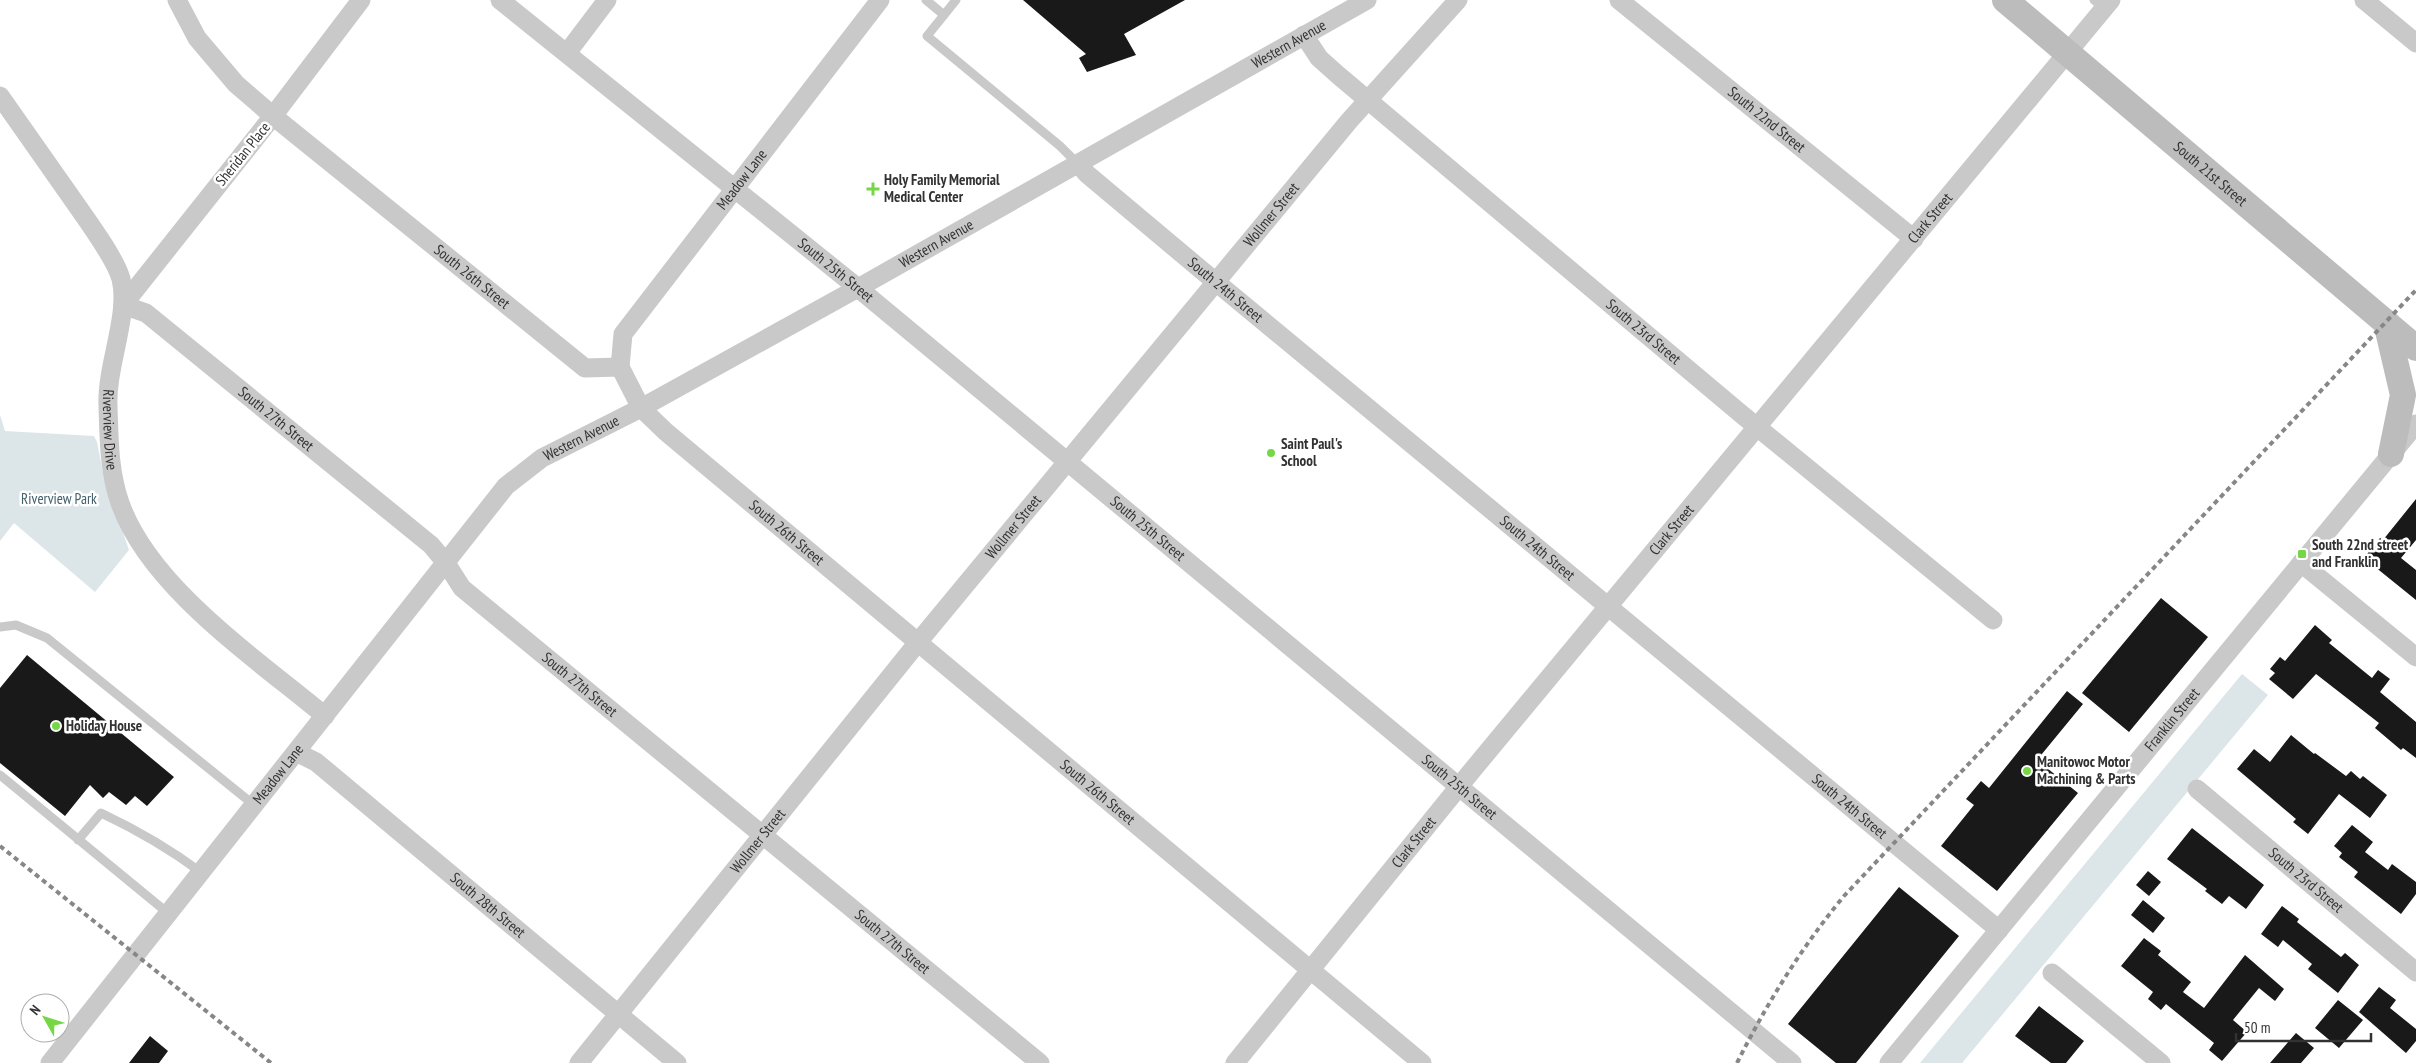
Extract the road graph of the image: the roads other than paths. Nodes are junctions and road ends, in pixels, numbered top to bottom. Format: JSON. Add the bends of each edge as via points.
{"nodes":[{"id":1,"x":176,"y":0,"type":"edge"},
{"id":2,"x":361,"y":0,"type":"edge"},
{"id":3,"x":500,"y":0,"type":"edge"},
{"id":4,"x":607,"y":0,"type":"edge"},
{"id":5,"x":880,"y":0,"type":"edge"},
{"id":6,"x":926,"y":0,"type":"edge"},
{"id":7,"x":956,"y":0,"type":"edge"},
{"id":8,"x":1368,"y":0,"type":"edge"},
{"id":9,"x":1458,"y":0,"type":"edge"},
{"id":10,"x":1620,"y":0,"type":"edge"},
{"id":11,"x":2004,"y":0,"type":"edge"},
{"id":12,"x":2364,"y":0,"type":"edge"},
{"id":13,"x":2103,"y":3,"type":"edge"},
{"id":14,"x":944,"y":15,"type":"junction"},
{"id":15,"x":1304,"y":35,"type":"junction"},
{"id":16,"x":2416,"y":43,"type":"edge"},
{"id":17,"x":567,"y":53,"type":"junction"},
{"id":18,"x":2068,"y":53,"type":"junction"},
{"id":19,"x":0,"y":96,"type":"edge"},
{"id":20,"x":1369,"y":101,"type":"junction"},
{"id":21,"x":273,"y":116,"type":"junction"},
{"id":22,"x":1078,"y":164,"type":"junction"},
{"id":23,"x":735,"y":189,"type":"junction"},
{"id":24,"x":1914,"y":239,"type":"junction"},
{"id":25,"x":1216,"y":282,"type":"junction"},
{"id":26,"x":858,"y":288,"type":"junction"},
{"id":27,"x":123,"y":305,"type":"junction"},
{"id":28,"x":2386,"y":322,"type":"junction"},
{"id":29,"x":2416,"y":348,"type":"edge"},
{"id":30,"x":620,"y":366,"type":"junction"},
{"id":31,"x":641,"y":408,"type":"junction"},
{"id":32,"x":2416,"y":424,"type":"edge"},
{"id":33,"x":1758,"y":427,"type":"junction"},
{"id":34,"x":2391,"y":454,"type":"junction"},
{"id":35,"x":1067,"y":463,"type":"junction"},
{"id":36,"x":506,"y":486,"type":"joint"},
{"id":37,"x":446,"y":563,"type":"junction"},
{"id":38,"x":2302,"y":563,"type":"junction"},
{"id":39,"x":1608,"y":606,"type":"junction"},
{"id":40,"x":1993,"y":620,"type":"dead end"},
{"id":41,"x":0,"y":627,"type":"edge"},
{"id":42,"x":919,"y":641,"type":"junction"},
{"id":43,"x":2416,"y":657,"type":"edge"},
{"id":44,"x":325,"y":716,"type":"junction"},
{"id":45,"x":296,"y":752,"type":"junction"},
{"id":46,"x":0,"y":775,"type":"edge"},
{"id":47,"x":1458,"y":788,"type":"junction"},
{"id":48,"x":2197,"y":789,"type":"dead end"},
{"id":49,"x":254,"y":805,"type":"junction"},
{"id":50,"x":762,"y":834,"type":"junction"},
{"id":51,"x":78,"y":840,"type":"junction"},
{"id":52,"x":202,"y":874,"type":"junction"},
{"id":53,"x":169,"y":914,"type":"junction"},
{"id":54,"x":1999,"y":930,"type":"junction"},
{"id":55,"x":1310,"y":971,"type":"junction"},
{"id":56,"x":2416,"y":972,"type":"edge"},
{"id":57,"x":2052,"y":973,"type":"dead end"},
{"id":58,"x":618,"y":1015,"type":"junction"},
{"id":59,"x":51,"y":1062,"type":"edge"},
{"id":60,"x":579,"y":1063,"type":"edge"},
{"id":61,"x":677,"y":1063,"type":"edge"},
{"id":62,"x":1040,"y":1063,"type":"edge"},
{"id":63,"x":1235,"y":1063,"type":"edge"},
{"id":64,"x":1422,"y":1063,"type":"edge"},
{"id":65,"x":1792,"y":1063,"type":"edge"},
{"id":66,"x":1889,"y":1063,"type":"edge"},
{"id":67,"x":2161,"y":1063,"type":"edge"}],
"edges":[{"from":1,"to":21,"type":"street","name":"South 26th Street","via":[[197,38],[236,84]]},
{"from":2,"to":21,"type":"street","name":"Sheridan Place"},
{"from":3,"to":17,"type":"street","name":"South 25th Street"},
{"from":4,"to":17,"type":"street"},
{"from":5,"to":23,"type":"street","name":"Meadow Lane"},
{"from":6,"to":14,"type":"lane"},
{"from":7,"to":14,"type":"lane"},
{"from":8,"to":15,"type":"street","name":"Western Avenue"},
{"from":9,"to":20,"type":"street","name":"Wollmer Street"},
{"from":10,"to":24,"type":"street","name":"South 22nd Street"},
{"from":11,"to":18,"type":"main road","name":"South 21st Street"},
{"from":12,"to":16,"type":"street"},
{"from":13,"to":18,"type":"street","name":"Clark Street"},
{"from":14,"to":22,"type":"lane","via":[[927,36]]},
{"from":15,"to":20,"type":"street","name":"South 23rd Street","via":[[1322,61]]},
{"from":15,"to":22,"type":"street","name":"Western Avenue"},
{"from":17,"to":23,"type":"street","name":"South 25th Street"},
{"from":18,"to":24,"type":"street","name":"Clark Street"},
{"from":18,"to":28,"type":"main road","name":"South 21st Street"},
{"from":19,"to":27,"type":"street","name":"Riverview Drive","via":[[98,236],[121,278]]},
{"from":20,"to":25,"type":"street","name":"Wollmer Street"},
{"from":20,"to":33,"type":"street","name":"South 23rd Street"},
{"from":21,"to":27,"type":"street","name":"Sheridan Place"},
{"from":21,"to":30,"type":"street","name":"South 26th Street","via":[[585,368]]},
{"from":22,"to":25,"type":"street","name":"South 24th Street"},
{"from":22,"to":26,"type":"street","name":"Western Avenue"},
{"from":23,"to":26,"type":"street","name":"South 25th Street"},
{"from":23,"to":30,"type":"street","name":"Meadow Lane","via":[[623,334]]},
{"from":24,"to":33,"type":"street","name":"Clark Street"},
{"from":25,"to":35,"type":"street","name":"Wollmer Street"},
{"from":25,"to":39,"type":"street","name":"South 24th Street"},
{"from":26,"to":31,"type":"street","name":"Western Avenue"},
{"from":26,"to":35,"type":"street","name":"South 25th Street"},
{"from":27,"to":37,"type":"street","name":"South 27th Street","via":[[146,313],[431,546]]},
{"from":27,"to":44,"type":"street","name":"Riverview Drive","via":[[110,368],[109,454],[120,503],[133,531],[164,576],[186,600]]},
{"from":28,"to":29,"type":"main road","name":"South 21st Street"},
{"from":28,"to":34,"type":"main road","via":[[2403,395]]},
{"from":30,"to":31,"type":"street","name":"South 26th Street"},
{"from":31,"to":36,"type":"street","name":"Western Avenue","via":[[542,458]]},
{"from":31,"to":42,"type":"street","name":"South 26th Street"},
{"from":32,"to":34,"type":"street","name":"Franklin Street"},
{"from":33,"to":39,"type":"street","name":"Clark Street"},
{"from":33,"to":40,"type":"street","name":"South 23rd Street"},
{"from":34,"to":38,"type":"street","name":"Franklin Street"},
{"from":35,"to":42,"type":"street","name":"Wollmer Street"},
{"from":35,"to":47,"type":"street","name":"South 25th Street"},
{"from":36,"to":37,"type":"street","name":"Meadow Lane"},
{"from":37,"to":44,"type":"street","name":"Meadow Lane"},
{"from":37,"to":50,"type":"street","name":"South 27th Street","via":[[462,588]]},
{"from":38,"to":43,"type":"street"},
{"from":38,"to":54,"type":"street","name":"Franklin Street"},
{"from":39,"to":47,"type":"street","name":"Clark Street"},
{"from":39,"to":54,"type":"street","name":"South 24th Street"},
{"from":41,"to":49,"type":"lane","via":[[16,625],[47,638]]},
{"from":42,"to":50,"type":"street","name":"Wollmer Street"},
{"from":42,"to":55,"type":"street","name":"South 26th Street"},
{"from":44,"to":45,"type":"street","name":"Meadow Lane"},
{"from":45,"to":49,"type":"street","name":"Meadow Lane"},
{"from":45,"to":58,"type":"street","name":"South 28th Street","via":[[316,762]]},
{"from":46,"to":51,"type":"lane"},
{"from":47,"to":55,"type":"street","name":"Clark Street"},
{"from":47,"to":65,"type":"street","name":"South 25th Street"},
{"from":48,"to":56,"type":"street","name":"South 23rd Street"},
{"from":49,"to":52,"type":"street","name":"Meadow Lane"},
{"from":50,"to":58,"type":"street","name":"Wollmer Street"},
{"from":50,"to":62,"type":"street","name":"South 27th Street"},
{"from":51,"to":52,"type":"lane","via":[[100,813],[139,831]]},
{"from":51,"to":53,"type":"lane"},
{"from":52,"to":53,"type":"street","name":"Meadow Lane"},
{"from":53,"to":59,"type":"street","name":"Meadow Lane"},
{"from":54,"to":66,"type":"street","name":"Franklin Street"},
{"from":55,"to":63,"type":"street","name":"Clark Street"},
{"from":55,"to":64,"type":"street","name":"South 26th Street"},
{"from":57,"to":67,"type":"street"},
{"from":58,"to":60,"type":"street","name":"Wollmer Street"},
{"from":58,"to":61,"type":"street","name":"South 28th Street"}]}
